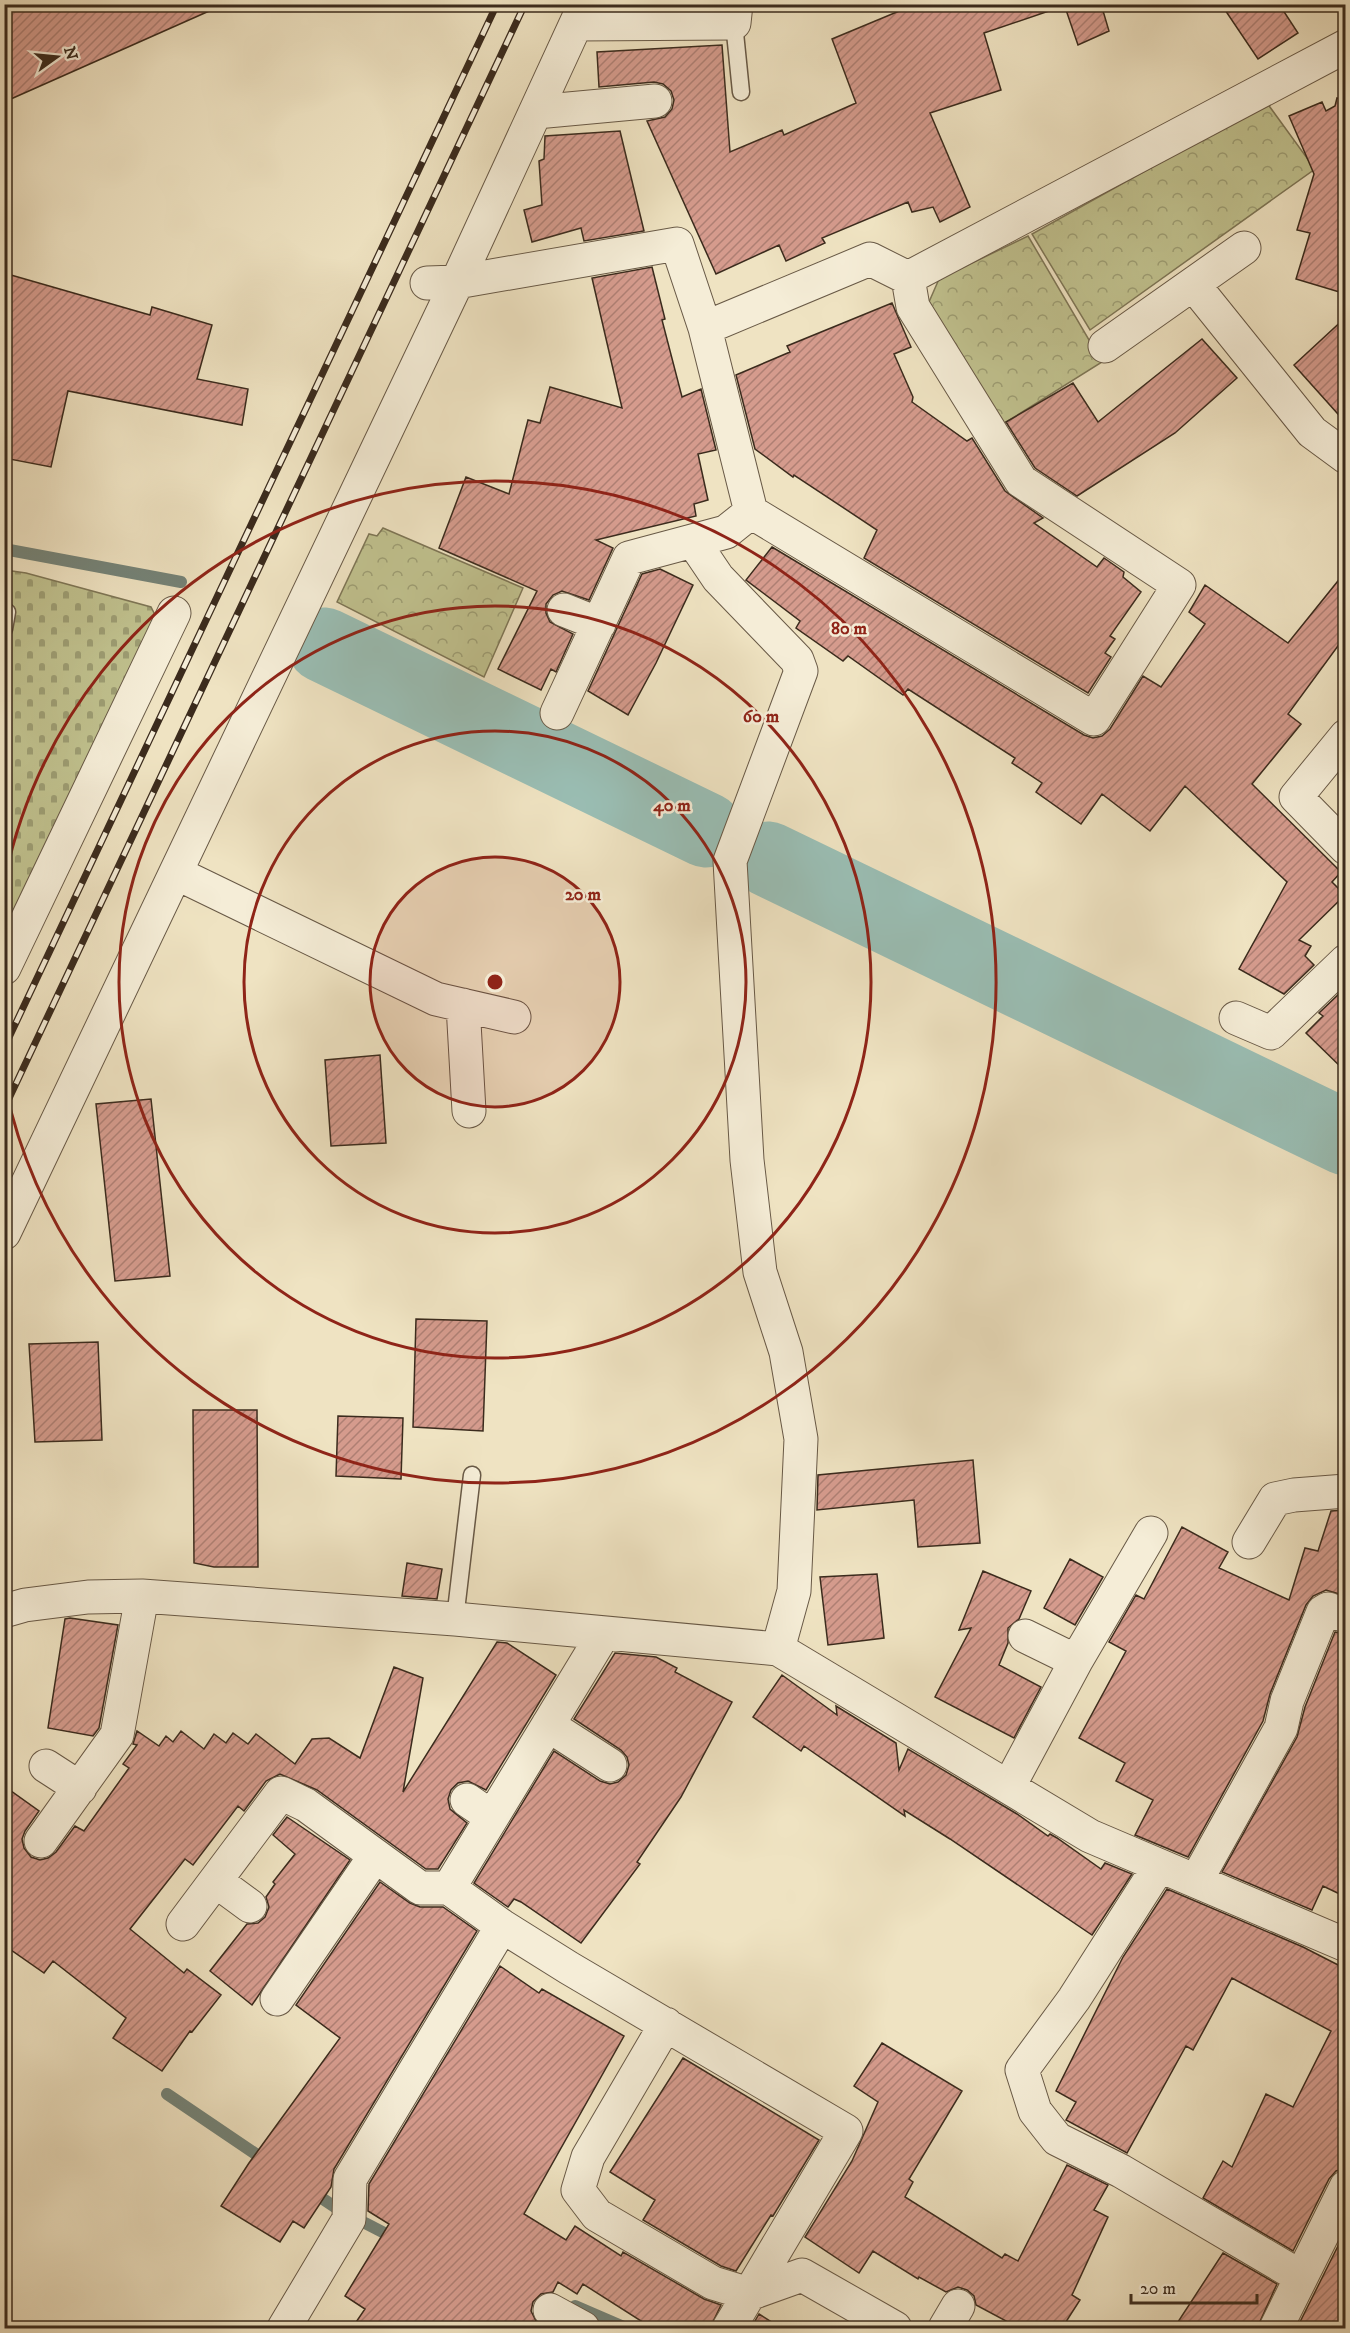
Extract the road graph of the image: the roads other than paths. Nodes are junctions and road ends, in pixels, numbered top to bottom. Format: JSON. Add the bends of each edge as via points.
{"nodes":[{"id":1,"x":580,"y":14,"type":"edge"},
{"id":2,"x":735,"y":14,"type":"edge"},
{"id":3,"x":1346,"y":46,"type":"edge"},
{"id":4,"x":741,"y":92,"type":"dead end"},
{"id":5,"x":655,"y":101,"type":"dead end"},
{"id":6,"x":536,"y":112,"type":"junction"},
{"id":7,"x":1244,"y":248,"type":"dead end"},
{"id":8,"x":908,"y":278,"type":"junction"},
{"id":9,"x":442,"y":283,"type":"junction"},
{"id":10,"x":1193,"y":284,"type":"junction"},
{"id":11,"x":705,"y":328,"type":"junction"},
{"id":12,"x":1105,"y":346,"type":"dead end"},
{"id":13,"x":1346,"y":458,"type":"edge"},
{"id":14,"x":751,"y":512,"type":"junction"},
{"id":15,"x":693,"y":541,"type":"junction"},
{"id":16,"x":564,"y":610,"type":"dead end"},
{"id":17,"x":174,"y":613,"type":"dead end"},
{"id":18,"x":599,"y":624,"type":"junction"},
{"id":19,"x":557,"y":713,"type":"dead end"},
{"id":20,"x":1346,"y":736,"type":"edge"},
{"id":21,"x":1346,"y":848,"type":"edge"},
{"id":22,"x":176,"y":873,"type":"junction"},
{"id":23,"x":1346,"y":961,"type":"edge"},
{"id":24,"x":4,"y":968,"type":"edge"},
{"id":25,"x":463,"y":1005,"type":"junction"},
{"id":26,"x":514,"y":1017,"type":"dead end"},
{"id":27,"x":1236,"y":1018,"type":"dead end"},
{"id":28,"x":469,"y":1111,"type":"dead end"},
{"id":29,"x":4,"y":1233,"type":"edge"},
{"id":30,"x":472,"y":1475,"type":"dead end"},
{"id":31,"x":1346,"y":1491,"type":"edge"},
{"id":32,"x":1151,"y":1533,"type":"dead end"},
{"id":33,"x":1249,"y":1542,"type":"dead end"},
{"id":34,"x":141,"y":1596,"type":"junction"},
{"id":35,"x":4,"y":1611,"type":"edge"},
{"id":36,"x":1346,"y":1616,"type":"edge"},
{"id":37,"x":455,"y":1619,"type":"junction"},
{"id":38,"x":604,"y":1633,"type":"junction"},
{"id":39,"x":1026,"y":1636,"type":"dead end"},
{"id":40,"x":778,"y":1649,"type":"junction"},
{"id":41,"x":1076,"y":1661,"type":"junction"},
{"id":42,"x":548,"y":1725,"type":"junction"},
{"id":43,"x":610,"y":1765,"type":"dead end"},
{"id":44,"x":46,"y":1766,"type":"dead end"},
{"id":45,"x":1010,"y":1786,"type":"junction"},
{"id":46,"x":80,"y":1788,"type":"junction"},
{"id":47,"x":41,"y":1841,"type":"dead end"},
{"id":48,"x":375,"y":1856,"type":"junction"},
{"id":49,"x":1159,"y":1866,"type":"junction"},
{"id":50,"x":216,"y":1881,"type":"junction"},
{"id":51,"x":1196,"y":1881,"type":"junction"},
{"id":52,"x":448,"y":1888,"type":"junction"},
{"id":53,"x":250,"y":1906,"type":"dead end"},
{"id":54,"x":183,"y":1924,"type":"dead end"},
{"id":55,"x":502,"y":1926,"type":"junction"},
{"id":56,"x":1346,"y":1945,"type":"edge"},
{"id":57,"x":277,"y":1999,"type":"dead end"},
{"id":58,"x":666,"y":2024,"type":"junction"},
{"id":59,"x":1346,"y":2187,"type":"edge"},
{"id":60,"x":1301,"y":2277,"type":"junction"},
{"id":61,"x":749,"y":2294,"type":"junction"},
{"id":62,"x":550,"y":2310,"type":"dead end"},
{"id":63,"x":284,"y":2328,"type":"edge"},
{"id":64,"x":583,"y":2328,"type":"edge"},
{"id":65,"x":729,"y":2328,"type":"edge"},
{"id":66,"x":895,"y":2328,"type":"edge"},
{"id":67,"x":1276,"y":2328,"type":"edge"}],
"edges":[{"from":1,"to":2,"type":"street"},
{"from":1,"to":6,"type":"street"},
{"from":2,"to":4,"type":"lane"},
{"from":3,"to":8,"type":"street"},
{"from":5,"to":6,"type":"street"},
{"from":6,"to":9,"type":"street"},
{"from":7,"to":10,"type":"street"},
{"from":8,"to":11,"type":"street","via":[[870,259]]},
{"from":8,"to":14,"type":"street","via":[[914,308],[1021,481],[1179,585],[1094,719]]},
{"from":9,"to":11,"type":"street","via":[[677,244]]},
{"from":9,"to":22,"type":"street"},
{"from":10,"to":12,"type":"street"},
{"from":10,"to":13,"type":"street","via":[[1312,432]]},
{"from":11,"to":14,"type":"street"},
{"from":14,"to":15,"type":"street","via":[[726,532]]},
{"from":15,"to":18,"type":"street","via":[[629,558]]},
{"from":15,"to":40,"type":"street","via":[[718,578],[797,660],[801,671],[730,861],[747,1160],[760,1272],[786,1352],[801,1439],[794,1591]]},
{"from":16,"to":18,"type":"street"},
{"from":17,"to":24,"type":"street"},
{"from":18,"to":19,"type":"street"},
{"from":20,"to":21,"type":"street","via":[[1296,797]]},
{"from":22,"to":25,"type":"street","via":[[436,999]]},
{"from":22,"to":29,"type":"street"},
{"from":23,"to":27,"type":"street","via":[[1271,1034]]},
{"from":25,"to":26,"type":"street"},
{"from":25,"to":28,"type":"street"},
{"from":30,"to":37,"type":"lane"},
{"from":31,"to":33,"type":"street","via":[[1275,1499]]},
{"from":32,"to":41,"type":"street"},
{"from":34,"to":35,"type":"street","via":[[88,1597]]},
{"from":34,"to":37,"type":"street"},
{"from":34,"to":46,"type":"street","via":[[117,1735]]},
{"from":36,"to":51,"type":"street","via":[[1328,1609],[1323,1612],[1287,1701],[1281,1728]]},
{"from":37,"to":38,"type":"street"},
{"from":38,"to":40,"type":"street"},
{"from":38,"to":42,"type":"street"},
{"from":39,"to":41,"type":"street"},
{"from":40,"to":45,"type":"street"},
{"from":41,"to":45,"type":"street"},
{"from":42,"to":43,"type":"street"},
{"from":42,"to":52,"type":"street","via":[[479,1808]]},
{"from":44,"to":46,"type":"street"},
{"from":45,"to":49,"type":"street","via":[[1090,1836]]},
{"from":46,"to":47,"type":"street"},
{"from":48,"to":50,"type":"street","via":[[306,1805],[281,1793]]},
{"from":48,"to":52,"type":"street","via":[[420,1888]]},
{"from":48,"to":57,"type":"street"},
{"from":49,"to":51,"type":"street"},
{"from":49,"to":60,"type":"street","via":[[1074,1999],[1022,2070],[1035,2111],[1057,2139],[1121,2171]]},
{"from":50,"to":53,"type":"street"},
{"from":50,"to":54,"type":"street"},
{"from":51,"to":56,"type":"street"},
{"from":52,"to":55,"type":"street"},
{"from":55,"to":58,"type":"street"},
{"from":55,"to":63,"type":"street","via":[[350,2179],[349,2219]]},
{"from":58,"to":61,"type":"street","via":[[588,2157],[578,2190],[597,2215],[713,2283]]},
{"from":58,"to":61,"type":"street","via":[[846,2131]]},
{"from":59,"to":60,"type":"street"},
{"from":60,"to":67,"type":"street"},
{"from":61,"to":65,"type":"street"},
{"from":61,"to":66,"type":"street","via":[[802,2275]]},
{"from":62,"to":64,"type":"street"}]}
